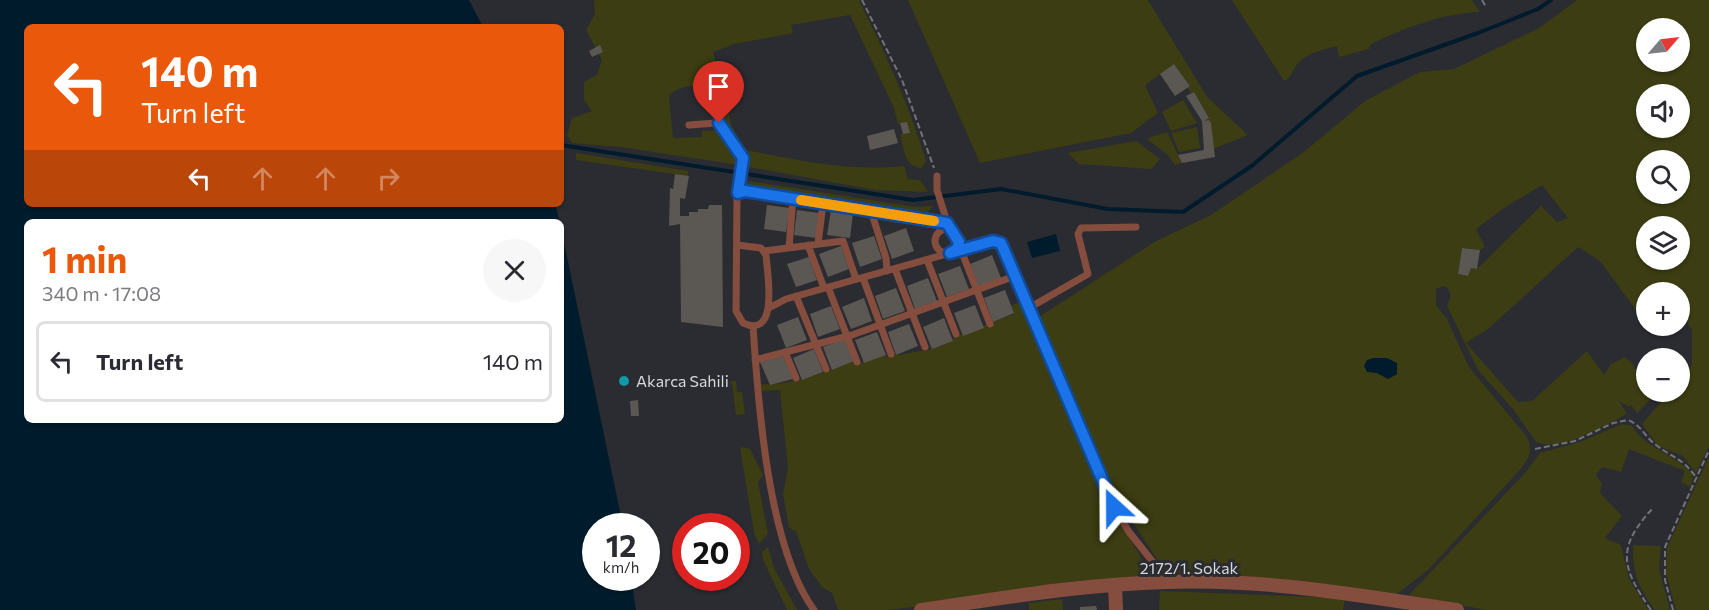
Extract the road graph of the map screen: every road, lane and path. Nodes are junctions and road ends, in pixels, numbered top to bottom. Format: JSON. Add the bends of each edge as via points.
{"nodes":[{"id":1,"x":862,"y":0,"type":"edge"},
{"id":2,"x":1482,"y":0,"type":"edge"},
{"id":3,"x":1486,"y":7,"type":"dead end"},
{"id":4,"x":689,"y":125,"type":"dead end"},
{"id":5,"x":937,"y":176,"type":"joint"},
{"id":6,"x":738,"y":189,"type":"junction"},
{"id":7,"x":793,"y":198,"type":"junction"},
{"id":8,"x":823,"y":203,"type":"junction"},
{"id":9,"x":871,"y":211,"type":"junction"},
{"id":10,"x":948,"y":226,"type":"junction"},
{"id":11,"x":1136,"y":227,"type":"dead end"},
{"id":12,"x":818,"y":244,"type":"junction"},
{"id":13,"x":737,"y":245,"type":"junction"},
{"id":14,"x":808,"y":245,"type":"junction"},
{"id":15,"x":789,"y":248,"type":"junction"},
{"id":16,"x":961,"y":250,"type":"junction"},
{"id":17,"x":764,"y":251,"type":"junction"},
{"id":18,"x":950,"y":253,"type":"junction"},
{"id":19,"x":927,"y":260,"type":"junction"},
{"id":20,"x":895,"y":269,"type":"junction"},
{"id":21,"x":887,"y":271,"type":"junction"},
{"id":22,"x":1015,"y":276,"type":"junction"},
{"id":23,"x":860,"y":278,"type":"junction"},
{"id":24,"x":826,"y":288,"type":"junction"},
{"id":25,"x":976,"y":290,"type":"junction"},
{"id":26,"x":796,"y":296,"type":"junction"},
{"id":27,"x":944,"y":302,"type":"junction"},
{"id":28,"x":769,"y":308,"type":"junction"},
{"id":29,"x":1029,"y":308,"type":"junction"},
{"id":30,"x":912,"y":313,"type":"junction"},
{"id":31,"x":990,"y":324,"type":"dead end"},
{"id":32,"x":880,"y":325,"type":"junction"},
{"id":33,"x":753,"y":326,"type":"junction"},
{"id":34,"x":957,"y":334,"type":"dead end"},
{"id":35,"x":847,"y":336,"type":"junction"},
{"id":36,"x":816,"y":344,"type":"junction"},
{"id":37,"x":926,"y":347,"type":"dead end"},
{"id":38,"x":785,"y":352,"type":"junction"},
{"id":39,"x":891,"y":354,"type":"dead end"},
{"id":40,"x":755,"y":360,"type":"junction"},
{"id":41,"x":857,"y":362,"type":"dead end"},
{"id":42,"x":826,"y":369,"type":"dead end"},
{"id":43,"x":796,"y":378,"type":"dead end"},
{"id":44,"x":1535,"y":449,"type":"dead end"},
{"id":45,"x":1709,"y":450,"type":"edge"},
{"id":46,"x":1696,"y":477,"type":"junction"},
{"id":47,"x":1653,"y":508,"type":"dead end"},
{"id":48,"x":1168,"y":581,"type":"junction"},
{"id":49,"x":1115,"y":585,"type":"junction"},
{"id":50,"x":1390,"y":605,"type":"edge"},
{"id":51,"x":974,"y":606,"type":"edge"},
{"id":52,"x":814,"y":610,"type":"edge"},
{"id":53,"x":921,"y":610,"type":"edge"},
{"id":54,"x":1116,"y":610,"type":"edge"},
{"id":55,"x":1457,"y":610,"type":"edge"},
{"id":56,"x":1651,"y":610,"type":"edge"},
{"id":57,"x":1673,"y":610,"type":"edge"}],
"edges":[{"from":1,"to":5,"type":"path","via":[[902,81]]},
{"from":2,"to":3,"type":"path"},
{"from":4,"to":6,"type":"lane","via":[[721,124],[742,158]]},
{"from":5,"to":10,"type":"lane","via":[[937,190]]},
{"from":6,"to":7,"type":"lane"},
{"from":6,"to":13,"type":"lane"},
{"from":7,"to":8,"type":"lane"},
{"from":7,"to":15,"type":"lane"},
{"from":8,"to":9,"type":"lane"},
{"from":8,"to":12,"type":"lane"},
{"from":9,"to":10,"type":"lane"},
{"from":9,"to":21,"type":"lane"},
{"from":10,"to":18,"type":"lane","via":[[959,242]]},
{"from":10,"to":18,"type":"lane","via":[[939,231],[934,243],[942,253]]},
{"from":11,"to":29,"type":"lane","via":[[1081,228],[1078,234],[1088,274]]},
{"from":12,"to":14,"type":"lane"},
{"from":12,"to":23,"type":"lane","via":[[844,242]]},
{"from":13,"to":17,"type":"lane","via":[[758,246]]},
{"from":13,"to":33,"type":"lane","via":[[736,311],[743,323]]},
{"from":14,"to":15,"type":"lane"},
{"from":14,"to":24,"type":"lane"},
{"from":15,"to":17,"type":"lane"},
{"from":16,"to":18,"type":"lane"},
{"from":16,"to":22,"type":"lane","via":[[999,242]]},
{"from":16,"to":25,"type":"lane"},
{"from":17,"to":28,"type":"lane"},
{"from":18,"to":19,"type":"lane"},
{"from":19,"to":20,"type":"lane"},
{"from":19,"to":27,"type":"lane"},
{"from":20,"to":21,"type":"lane"},
{"from":20,"to":30,"type":"lane"},
{"from":21,"to":23,"type":"lane"},
{"from":22,"to":25,"type":"lane"},
{"from":22,"to":29,"type":"lane"},
{"from":23,"to":24,"type":"lane"},
{"from":23,"to":32,"type":"lane"},
{"from":24,"to":26,"type":"lane"},
{"from":24,"to":35,"type":"lane"},
{"from":25,"to":27,"type":"lane"},
{"from":25,"to":31,"type":"lane"},
{"from":26,"to":28,"type":"lane"},
{"from":26,"to":36,"type":"lane"},
{"from":27,"to":30,"type":"lane"},
{"from":27,"to":34,"type":"lane"},
{"from":28,"to":33,"type":"lane","via":[[766,319]]},
{"from":29,"to":48,"type":"lane","via":[[1114,507]]},
{"from":30,"to":32,"type":"lane"},
{"from":30,"to":37,"type":"lane"},
{"from":32,"to":35,"type":"lane"},
{"from":32,"to":39,"type":"lane"},
{"from":33,"to":40,"type":"lane"},
{"from":35,"to":36,"type":"lane"},
{"from":35,"to":41,"type":"lane"},
{"from":36,"to":38,"type":"lane"},
{"from":36,"to":42,"type":"lane"},
{"from":38,"to":40,"type":"lane"},
{"from":38,"to":43,"type":"lane"},
{"from":40,"to":52,"type":"lane","via":[[781,535],[792,568]]},
{"from":44,"to":46,"type":"path","via":[[1575,441],[1612,423],[1628,420],[1657,446],[1683,460]]},
{"from":45,"to":46,"type":"path"},
{"from":46,"to":57,"type":"path","via":[[1665,547],[1665,580]]},
{"from":47,"to":56,"type":"path","via":[[1628,540],[1627,555],[1635,587]]},
{"from":48,"to":49,"type":"street","name":"2172/1. Sokak"},
{"from":48,"to":50,"type":"street","name":"2172/1. Sokak","via":[[1270,586]]},
{"from":49,"to":51,"type":"street","name":"2172/1. Sokak"},
{"from":49,"to":54,"type":"street"},
{"from":50,"to":55,"type":"street","name":"2172/1. Sokak"},
{"from":51,"to":53,"type":"street","name":"2172/1. Sokak"}]}
